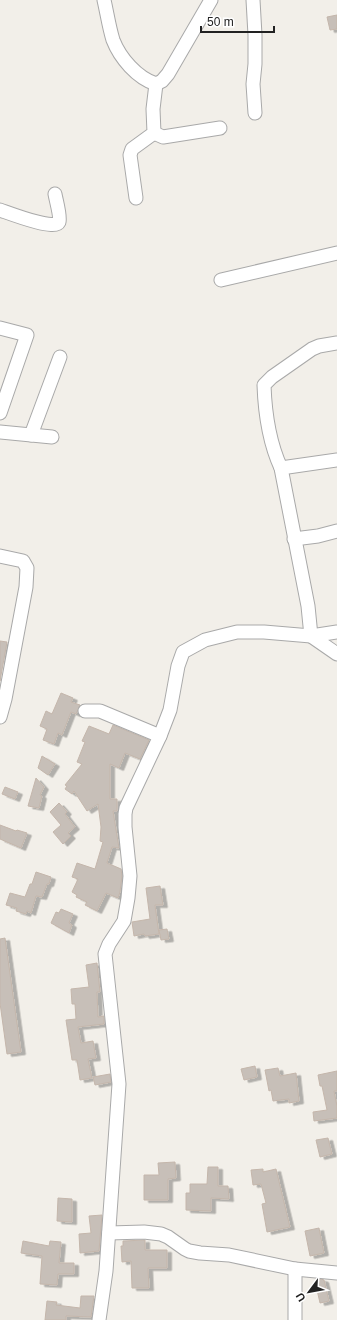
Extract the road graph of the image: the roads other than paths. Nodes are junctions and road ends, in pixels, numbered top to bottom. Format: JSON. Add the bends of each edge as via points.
{"nodes":[{"id":1,"x":104,"y":0,"type":"edge"},
{"id":2,"x":211,"y":0,"type":"edge"},
{"id":3,"x":253,"y":0,"type":"edge"},
{"id":4,"x":156,"y":84,"type":"junction"},
{"id":5,"x":255,"y":113,"type":"dead end"},
{"id":6,"x":220,"y":128,"type":"dead end"},
{"id":7,"x":154,"y":133,"type":"junction"},
{"id":8,"x":55,"y":194,"type":"dead end"},
{"id":9,"x":136,"y":198,"type":"dead end"},
{"id":10,"x":0,"y":210,"type":"edge"},
{"id":11,"x":337,"y":253,"type":"edge"},
{"id":12,"x":221,"y":280,"type":"dead end"},
{"id":13,"x":0,"y":328,"type":"edge"},
{"id":14,"x":337,"y":343,"type":"edge"},
{"id":15,"x":60,"y":357,"type":"dead end"},
{"id":16,"x":0,"y":413,"type":"edge"},
{"id":17,"x":0,"y":432,"type":"edge"},
{"id":18,"x":31,"y":435,"type":"junction"},
{"id":19,"x":52,"y":437,"type":"dead end"},
{"id":20,"x":337,"y":460,"type":"edge"},
{"id":21,"x":281,"y":468,"type":"junction"},
{"id":22,"x":337,"y":531,"type":"edge"},
{"id":23,"x":294,"y":539,"type":"junction"},
{"id":24,"x":0,"y":556,"type":"edge"},
{"id":25,"x":337,"y":632,"type":"edge"},
{"id":26,"x":311,"y":636,"type":"junction"},
{"id":27,"x":337,"y":654,"type":"edge"},
{"id":28,"x":85,"y":712,"type":"dead end"},
{"id":29,"x":0,"y":717,"type":"edge"},
{"id":30,"x":160,"y":736,"type":"junction"},
{"id":31,"x":109,"y":1233,"type":"junction"},
{"id":32,"x":295,"y":1269,"type":"junction"},
{"id":33,"x":337,"y":1273,"type":"edge"},
{"id":34,"x":99,"y":1320,"type":"edge"},
{"id":35,"x":295,"y":1320,"type":"edge"}],
"edges":[{"from":1,"to":4,"type":"street","via":[[113,38],[122,55],[136,72]]},
{"from":2,"to":4,"type":"street","via":[[168,74]]},
{"from":3,"to":5,"type":"street"},
{"from":4,"to":7,"type":"street"},
{"from":6,"to":7,"type":"street","via":[[163,137]]},
{"from":7,"to":9,"type":"street","via":[[132,149],[130,155]]},
{"from":8,"to":10,"type":"street","via":[[59,217],[57,225],[39,223]]},
{"from":11,"to":12,"type":"street"},
{"from":13,"to":16,"type":"street","via":[[27,335]]},
{"from":14,"to":21,"type":"street","via":[[312,349],[272,377],[264,386],[268,428],[274,453]]},
{"from":15,"to":18,"type":"street"},
{"from":17,"to":18,"type":"street"},
{"from":18,"to":19,"type":"street"},
{"from":20,"to":21,"type":"street"},
{"from":21,"to":23,"type":"street"},
{"from":22,"to":23,"type":"street"},
{"from":23,"to":26,"type":"street","via":[[308,606]]},
{"from":24,"to":29,"type":"street","via":[[23,561],[27,568],[26,587]]},
{"from":25,"to":26,"type":"street"},
{"from":26,"to":27,"type":"street"},
{"from":26,"to":30,"type":"street","via":[[237,632],[205,640],[183,652],[175,677],[170,710]]},
{"from":28,"to":30,"type":"street","via":[[100,711]]},
{"from":30,"to":31,"type":"street","via":[[126,808],[130,876],[128,898],[124,921],[105,954],[119,1084]]},
{"from":31,"to":32,"type":"street","via":[[160,1234],[185,1249],[200,1253],[229,1255]]},
{"from":31,"to":34,"type":"street"},
{"from":32,"to":33,"type":"street"},
{"from":32,"to":35,"type":"street"}]}
